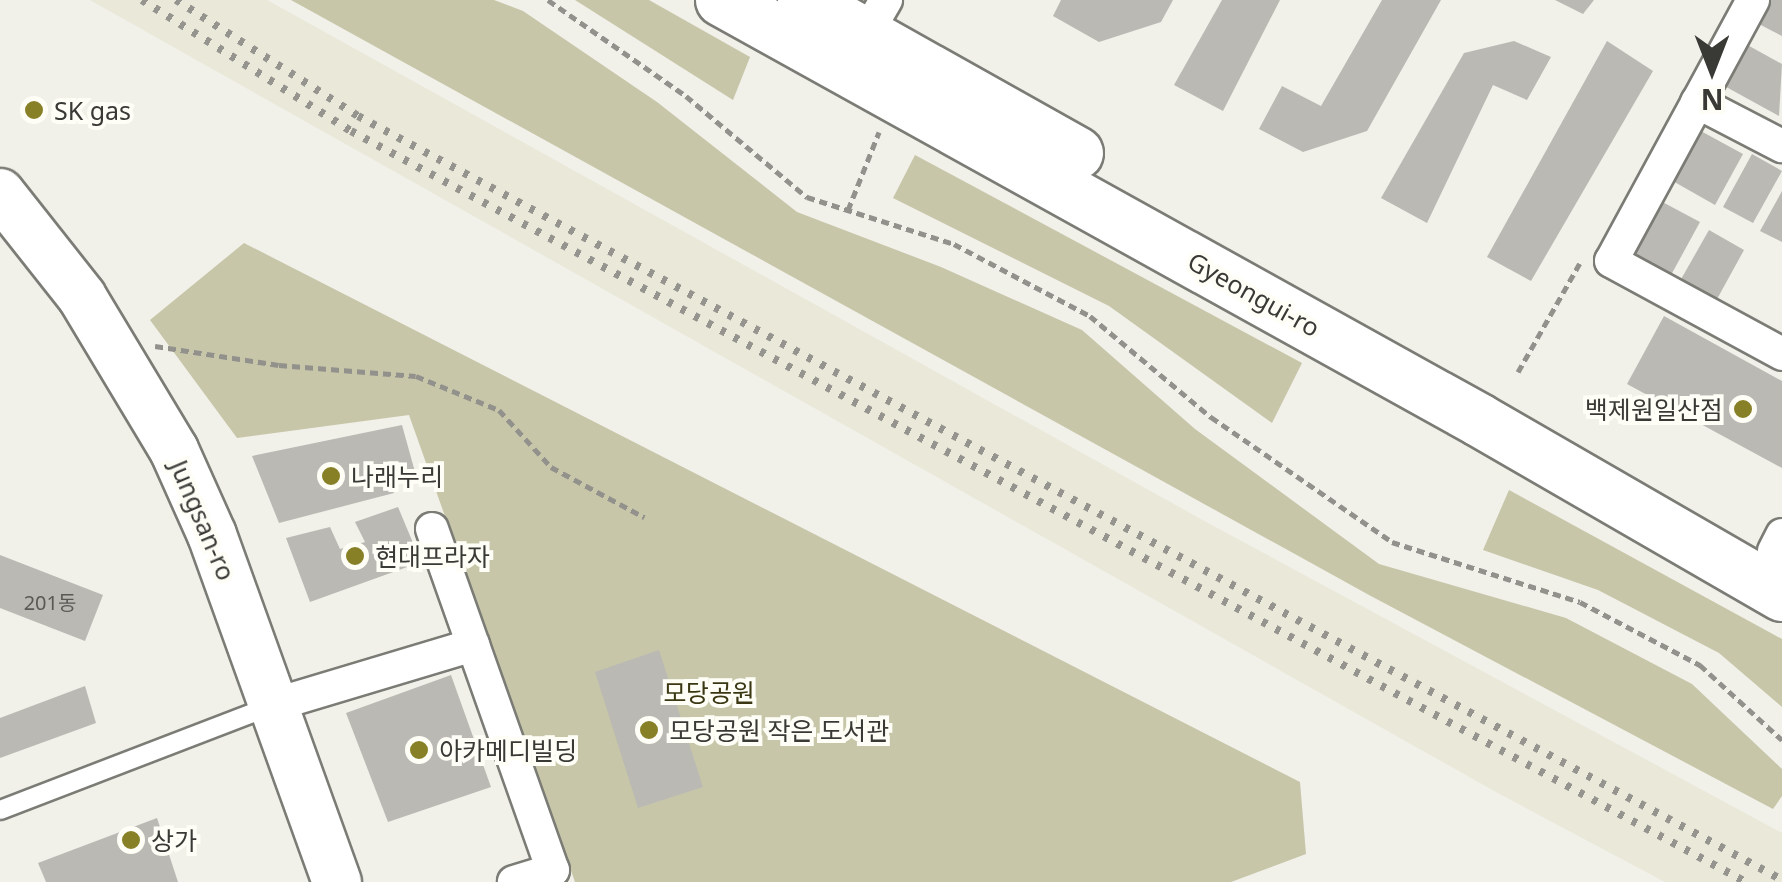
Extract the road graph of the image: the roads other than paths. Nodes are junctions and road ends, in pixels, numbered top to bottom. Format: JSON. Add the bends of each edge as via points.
{"nodes":[{"id":1,"x":722,"y":0,"type":"edge"},
{"id":2,"x":804,"y":0,"type":"edge"},
{"id":3,"x":1752,"y":0,"type":"edge"},
{"id":4,"x":866,"y":33,"type":"edge"},
{"id":5,"x":1697,"y":102,"type":"junction"},
{"id":6,"x":1782,"y":146,"type":"edge"},
{"id":7,"x":0,"y":193,"type":"edge"},
{"id":8,"x":1782,"y":354,"type":"edge"},
{"id":9,"x":432,"y":529,"type":"dead end"},
{"id":10,"x":1780,"y":559,"type":"edge"},
{"id":11,"x":473,"y":645,"type":"junction"},
{"id":12,"x":273,"y":705,"type":"junction"},
{"id":13,"x":0,"y":810,"type":"edge"},
{"id":14,"x":337,"y":882,"type":"edge"},
{"id":15,"x":514,"y":882,"type":"edge"}],
"edges":[{"from":1,"to":4,"type":"main road","name":"Gyeongui-ro"},
{"from":2,"to":4,"type":"main road","name":"Gyeongui-ro"},
{"from":3,"to":5,"type":"street"},
{"from":4,"to":10,"type":"main road","name":"Gyeongui-ro"},
{"from":5,"to":6,"type":"street"},
{"from":5,"to":8,"type":"street","via":[[1611,261]]},
{"from":7,"to":12,"type":"main road","name":"Jungsan-ro","via":[[82,297],[174,450],[212,534]]},
{"from":9,"to":11,"type":"street"},
{"from":11,"to":12,"type":"street"},
{"from":11,"to":15,"type":"street","via":[[552,870]]},
{"from":12,"to":13,"type":"lane"},
{"from":12,"to":14,"type":"main road","name":"Jungsan-ro"}]}
